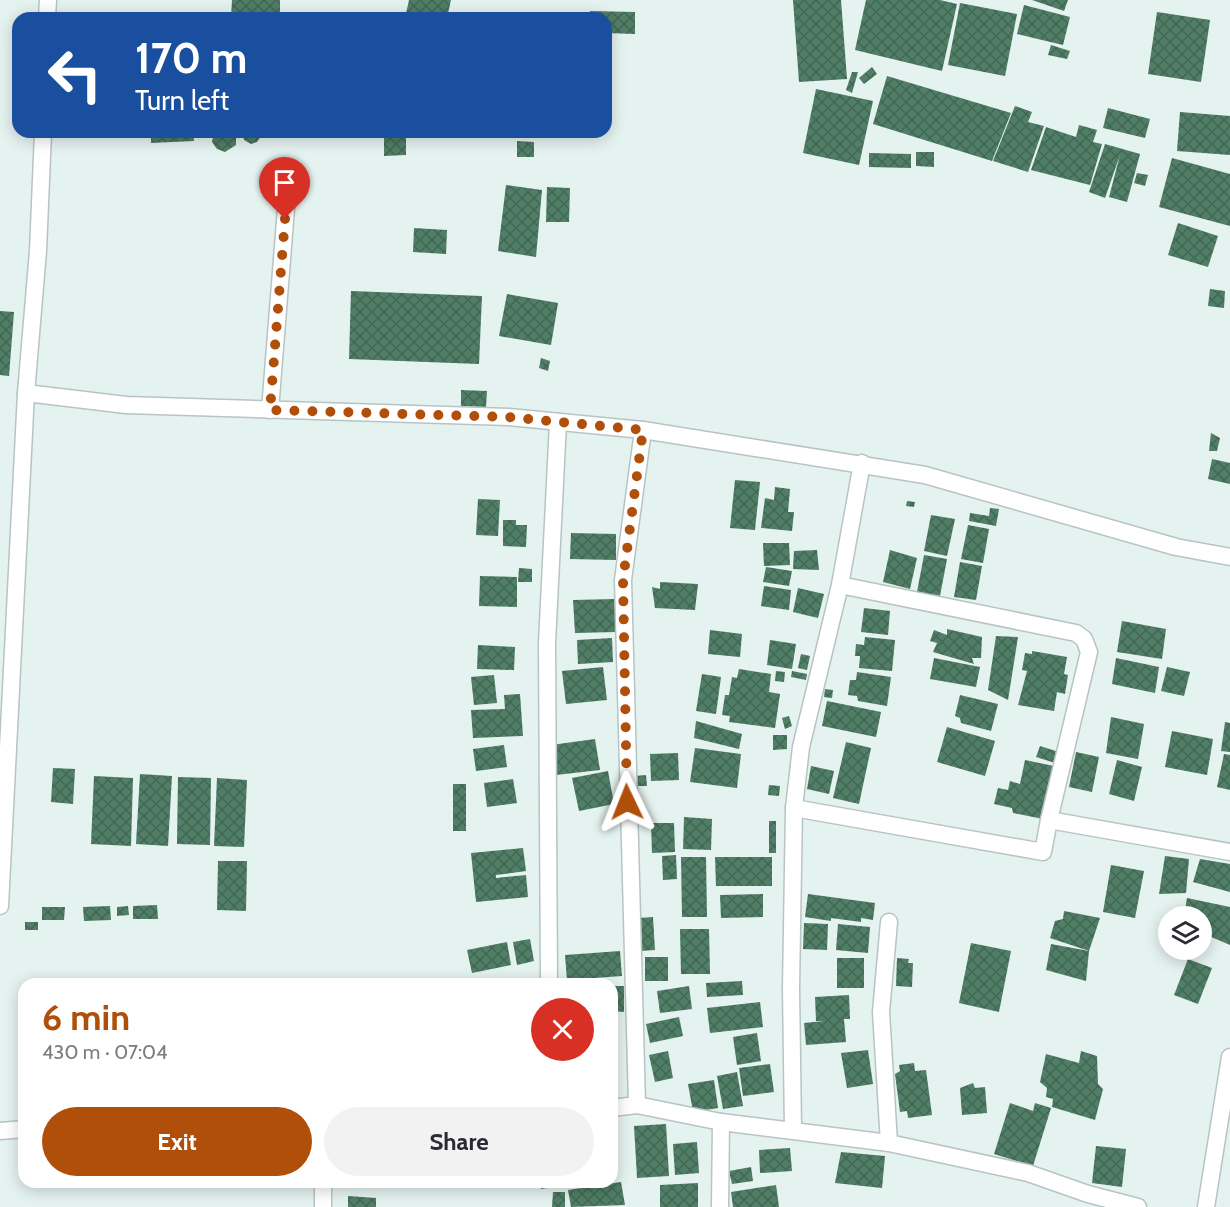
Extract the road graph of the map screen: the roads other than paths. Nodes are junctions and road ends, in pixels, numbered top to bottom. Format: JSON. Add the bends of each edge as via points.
{"nodes":[{"id":1,"x":43,"y":138,"type":"edge"},
{"id":2,"x":289,"y":171,"type":"dead end"},
{"id":3,"x":26,"y":393,"type":"junction"},
{"id":4,"x":270,"y":410,"type":"junction"},
{"id":5,"x":558,"y":422,"type":"junction"},
{"id":6,"x":643,"y":430,"type":"junction"},
{"id":7,"x":862,"y":463,"type":"junction"},
{"id":8,"x":1230,"y":557,"type":"edge"},
{"id":9,"x":840,"y":585,"type":"junction"},
{"id":10,"x":794,"y":808,"type":"junction"},
{"id":11,"x":1049,"y":820,"type":"junction"},
{"id":12,"x":1230,"y":852,"type":"edge"},
{"id":13,"x":0,"y":906,"type":"edge"},
{"id":14,"x":889,"y":922,"type":"dead end"},
{"id":15,"x":549,"y":978,"type":"edge"},
{"id":16,"x":1229,"y":1064,"type":"edge"},
{"id":17,"x":637,"y":1106,"type":"junction"},
{"id":18,"x":618,"y":1108,"type":"edge"},
{"id":19,"x":721,"y":1122,"type":"junction"},
{"id":20,"x":793,"y":1129,"type":"junction"},
{"id":21,"x":18,"y":1130,"type":"edge"},
{"id":22,"x":0,"y":1131,"type":"edge"},
{"id":23,"x":888,"y":1143,"type":"junction"},
{"id":24,"x":323,"y":1188,"type":"edge"},
{"id":25,"x":322,"y":1207,"type":"edge"},
{"id":26,"x":720,"y":1207,"type":"edge"},
{"id":27,"x":1138,"y":1207,"type":"edge"},
{"id":28,"x":1206,"y":1207,"type":"edge"}],
"edges":[{"from":1,"to":3,"type":"street"},
{"from":2,"to":4,"type":"street"},
{"from":3,"to":4,"type":"street","via":[[126,405]]},
{"from":3,"to":13,"type":"street"},
{"from":4,"to":5,"type":"street"},
{"from":5,"to":6,"type":"street"},
{"from":5,"to":15,"type":"street","via":[[547,643]]},
{"from":6,"to":7,"type":"street"},
{"from":6,"to":17,"type":"street","via":[[623,580]]},
{"from":7,"to":8,"type":"street","via":[[924,475],[1176,547]]},
{"from":7,"to":9,"type":"street"},
{"from":9,"to":10,"type":"street","via":[[801,747]]},
{"from":9,"to":11,"type":"street","via":[[1076,633],[1084,639],[1089,652]]},
{"from":10,"to":11,"type":"street","via":[[1043,852]]},
{"from":10,"to":20,"type":"street"},
{"from":11,"to":12,"type":"street"},
{"from":14,"to":23,"type":"street","via":[[881,1012]]},
{"from":16,"to":28,"type":"street"},
{"from":17,"to":18,"type":"street"},
{"from":17,"to":19,"type":"street"},
{"from":19,"to":20,"type":"street"},
{"from":19,"to":26,"type":"street"},
{"from":20,"to":23,"type":"street"},
{"from":21,"to":22,"type":"street"},
{"from":23,"to":27,"type":"street","via":[[1028,1173]]},
{"from":24,"to":25,"type":"street"}]}
